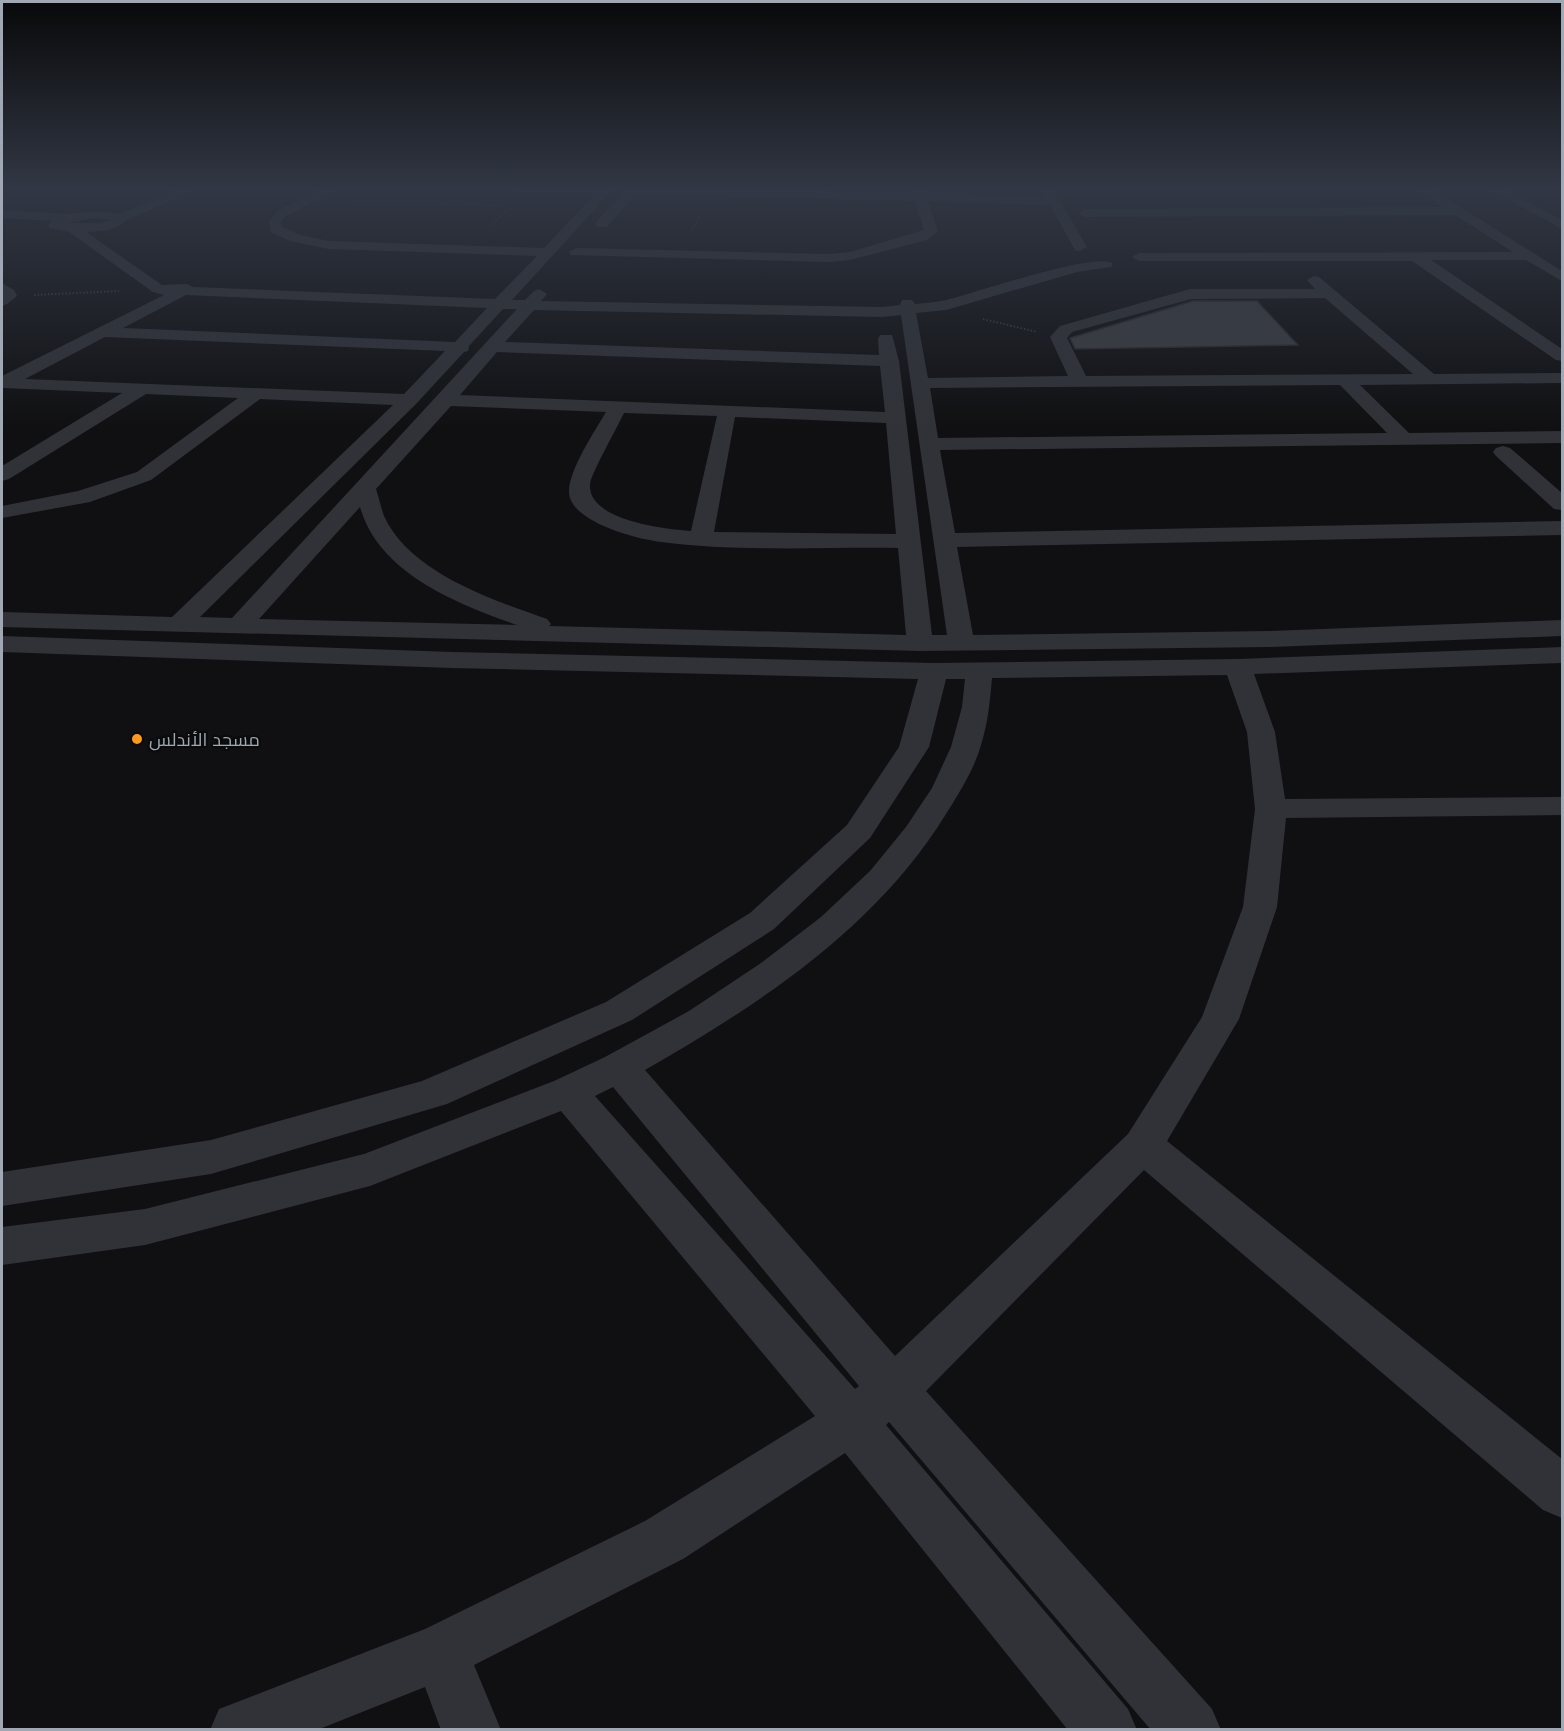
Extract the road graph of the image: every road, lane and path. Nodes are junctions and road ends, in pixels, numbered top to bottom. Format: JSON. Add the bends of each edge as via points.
{"nodes":[{"id":1,"x":130,"y":268,"type":"edge"},
{"id":2,"x":534,"y":268,"type":"edge"},
{"id":3,"x":1040,"y":268,"type":"edge"},
{"id":4,"x":1078,"y":268,"type":"edge"},
{"id":5,"x":1299,"y":268,"type":"edge"},
{"id":6,"x":1432,"y":268,"type":"edge"},
{"id":7,"x":1548,"y":268,"type":"edge"},
{"id":8,"x":1563,"y":277,"type":"edge"},
{"id":9,"x":180,"y":282,"type":"junction"},
{"id":10,"x":549,"y":282,"type":"dead end"},
{"id":11,"x":158,"y":289,"type":"junction"},
{"id":12,"x":1330,"y":294,"type":"junction"},
{"id":13,"x":4,"y":295,"type":"edge"},
{"id":14,"x":503,"y":300,"type":"junction"},
{"id":15,"x":533,"y":301,"type":"junction"},
{"id":16,"x":908,"y":307,"type":"junction"},
{"id":17,"x":932,"y":308,"type":"junction"},
{"id":18,"x":880,"y":309,"type":"junction"},
{"id":19,"x":103,"y":332,"type":"junction"},
{"id":20,"x":1058,"y":337,"type":"junction"},
{"id":21,"x":462,"y":347,"type":"junction"},
{"id":22,"x":492,"y":347,"type":"junction"},
{"id":23,"x":22,"y":355,"type":"dead end"},
{"id":24,"x":1563,"y":356,"type":"edge"},
{"id":25,"x":890,"y":361,"type":"junction"},
{"id":26,"x":1563,"y":378,"type":"edge"},
{"id":27,"x":1430,"y":379,"type":"junction"},
{"id":28,"x":1345,"y":380,"type":"junction"},
{"id":29,"x":1080,"y":382,"type":"junction"},
{"id":30,"x":2,"y":383,"type":"edge"},
{"id":31,"x":921,"y":383,"type":"junction"},
{"id":32,"x":142,"y":389,"type":"junction"},
{"id":33,"x":257,"y":393,"type":"junction"},
{"id":34,"x":409,"y":400,"type":"junction"},
{"id":35,"x":447,"y":400,"type":"junction"},
{"id":36,"x":617,"y":408,"type":"junction"},
{"id":37,"x":727,"y":412,"type":"junction"},
{"id":38,"x":896,"y":418,"type":"junction"},
{"id":39,"x":1563,"y":437,"type":"edge"},
{"id":40,"x":1404,"y":439,"type":"junction"},
{"id":41,"x":931,"y":451,"type":"junction"},
{"id":42,"x":1503,"y":452,"type":"junction"},
{"id":43,"x":1563,"y":452,"type":"edge"},
{"id":44,"x":2,"y":475,"type":"edge"},
{"id":45,"x":365,"y":489,"type":"junction"},
{"id":46,"x":1563,"y":504,"type":"edge"},
{"id":47,"x":2,"y":512,"type":"edge"},
{"id":48,"x":1563,"y":528,"type":"edge"},
{"id":49,"x":701,"y":539,"type":"junction"},
{"id":50,"x":945,"y":540,"type":"junction"},
{"id":51,"x":910,"y":541,"type":"junction"},
{"id":52,"x":213,"y":592,"type":"junction"},
{"id":53,"x":268,"y":594,"type":"junction"},
{"id":54,"x":2,"y":620,"type":"edge"},
{"id":55,"x":178,"y":625,"type":"junction"},
{"id":56,"x":239,"y":626,"type":"junction"},
{"id":57,"x":1563,"y":628,"type":"edge"},
{"id":58,"x":575,"y":634,"type":"junction"},
{"id":59,"x":2,"y":644,"type":"edge"},
{"id":60,"x":1253,"y":653,"type":"junction"},
{"id":61,"x":1563,"y":655,"type":"edge"},
{"id":62,"x":970,"y":656,"type":"junction"},
{"id":63,"x":927,"y":657,"type":"junction"},
{"id":64,"x":1287,"y":665,"type":"junction"},
{"id":65,"x":1563,"y":806,"type":"edge"},
{"id":66,"x":1271,"y":809,"type":"junction"},
{"id":67,"x":619,"y":1067,"type":"junction"},
{"id":68,"x":568,"y":1092,"type":"junction"},
{"id":69,"x":1143,"y":1145,"type":"junction"},
{"id":70,"x":2,"y":1189,"type":"edge"},
{"id":71,"x":2,"y":1246,"type":"edge"},
{"id":72,"x":892,"y":1390,"type":"junction"},
{"id":73,"x":851,"y":1421,"type":"junction"},
{"id":74,"x":1563,"y":1492,"type":"edge"},
{"id":75,"x":440,"y":1652,"type":"junction"},
{"id":76,"x":240,"y":1730,"type":"edge"},
{"id":77,"x":471,"y":1730,"type":"edge"},
{"id":78,"x":1107,"y":1730,"type":"edge"},
{"id":79,"x":1191,"y":1730,"type":"edge"}],
"edges":[{"from":1,"to":11,"type":"street"},
{"from":2,"to":14,"type":"street"},
{"from":3,"to":16,"type":"street"},
{"from":4,"to":17,"type":"street"},
{"from":5,"to":12,"type":"street"},
{"from":6,"to":24,"type":"street"},
{"from":7,"to":8,"type":"street"},
{"from":9,"to":11,"type":"street"},
{"from":9,"to":14,"type":"street"},
{"from":9,"to":19,"type":"street"},
{"from":10,"to":15,"type":"street"},
{"from":11,"to":13,"type":"path"},
{"from":11,"to":23,"type":"street"},
{"from":12,"to":20,"type":"street","via":[[1182,296],[1066,329]]},
{"from":12,"to":27,"type":"street"},
{"from":14,"to":15,"type":"street"},
{"from":14,"to":21,"type":"street"},
{"from":15,"to":18,"type":"street"},
{"from":15,"to":22,"type":"street"},
{"from":16,"to":17,"type":"street"},
{"from":16,"to":18,"type":"street"},
{"from":16,"to":31,"type":"street"},
{"from":17,"to":20,"type":"path"},
{"from":18,"to":25,"type":"street"},
{"from":19,"to":21,"type":"street"},
{"from":19,"to":30,"type":"street"},
{"from":20,"to":29,"type":"street"},
{"from":21,"to":34,"type":"street"},
{"from":22,"to":25,"type":"street"},
{"from":22,"to":35,"type":"street"},
{"from":25,"to":38,"type":"street"},
{"from":26,"to":27,"type":"street"},
{"from":27,"to":28,"type":"street"},
{"from":28,"to":29,"type":"street"},
{"from":28,"to":40,"type":"street"},
{"from":29,"to":31,"type":"street"},
{"from":30,"to":32,"type":"street"},
{"from":31,"to":41,"type":"street"},
{"from":32,"to":33,"type":"street"},
{"from":32,"to":44,"type":"street"},
{"from":33,"to":34,"type":"street"},
{"from":33,"to":47,"type":"street","via":[[144,476],[82,497]]},
{"from":34,"to":52,"type":"street"},
{"from":35,"to":36,"type":"street"},
{"from":35,"to":45,"type":"street"},
{"from":36,"to":37,"type":"street"},
{"from":36,"to":49,"type":"street","via":[[579,483],[581,499],[596,514],[623,526],[658,535]]},
{"from":37,"to":38,"type":"street"},
{"from":37,"to":49,"type":"street"},
{"from":38,"to":51,"type":"street"},
{"from":39,"to":40,"type":"street"},
{"from":40,"to":41,"type":"street"},
{"from":41,"to":42,"type":"street"},
{"from":41,"to":50,"type":"street"},
{"from":42,"to":43,"type":"street"},
{"from":42,"to":46,"type":"street"},
{"from":45,"to":53,"type":"street"},
{"from":45,"to":58,"type":"street","via":[[381,532],[428,574],[506,613]]},
{"from":48,"to":50,"type":"street"},
{"from":49,"to":51,"type":"street"},
{"from":50,"to":62,"type":"street"},
{"from":51,"to":63,"type":"street"},
{"from":52,"to":53,"type":"street"},
{"from":52,"to":55,"type":"street"},
{"from":53,"to":56,"type":"street"},
{"from":54,"to":55,"type":"street"},
{"from":55,"to":56,"type":"street"},
{"from":56,"to":58,"type":"street"},
{"from":57,"to":60,"type":"street"},
{"from":58,"to":63,"type":"street"},
{"from":59,"to":63,"type":"street","via":[[453,660]]},
{"from":60,"to":62,"type":"street"},
{"from":60,"to":62,"type":"street"},
{"from":60,"to":64,"type":"street"},
{"from":60,"to":64,"type":"street"},
{"from":60,"to":66,"type":"street"},
{"from":61,"to":64,"type":"street"},
{"from":62,"to":63,"type":"street"},
{"from":62,"to":67,"type":"street","via":[[976,707],[966,747],[947,788],[919,832],[882,878],[833,925],[774,972],[702,1020]]},
{"from":63,"to":70,"type":"street","via":[[914,747],[859,831],[762,921],[620,1011],[433,1093],[211,1157]]},
{"from":65,"to":66,"type":"street"},
{"from":66,"to":69,"type":"street","via":[[1260,908],[1220,1019]]},
{"from":67,"to":68,"type":"street"},
{"from":67,"to":72,"type":"street"},
{"from":68,"to":71,"type":"street","via":[[370,1169],[145,1227]]},
{"from":68,"to":73,"type":"street"},
{"from":69,"to":72,"type":"street"},
{"from":69,"to":74,"type":"street"},
{"from":72,"to":73,"type":"street"},
{"from":72,"to":79,"type":"street"},
{"from":73,"to":75,"type":"street","via":[[664,1540]]},
{"from":73,"to":78,"type":"street"},
{"from":75,"to":76,"type":"street"},
{"from":75,"to":77,"type":"street"}]}
